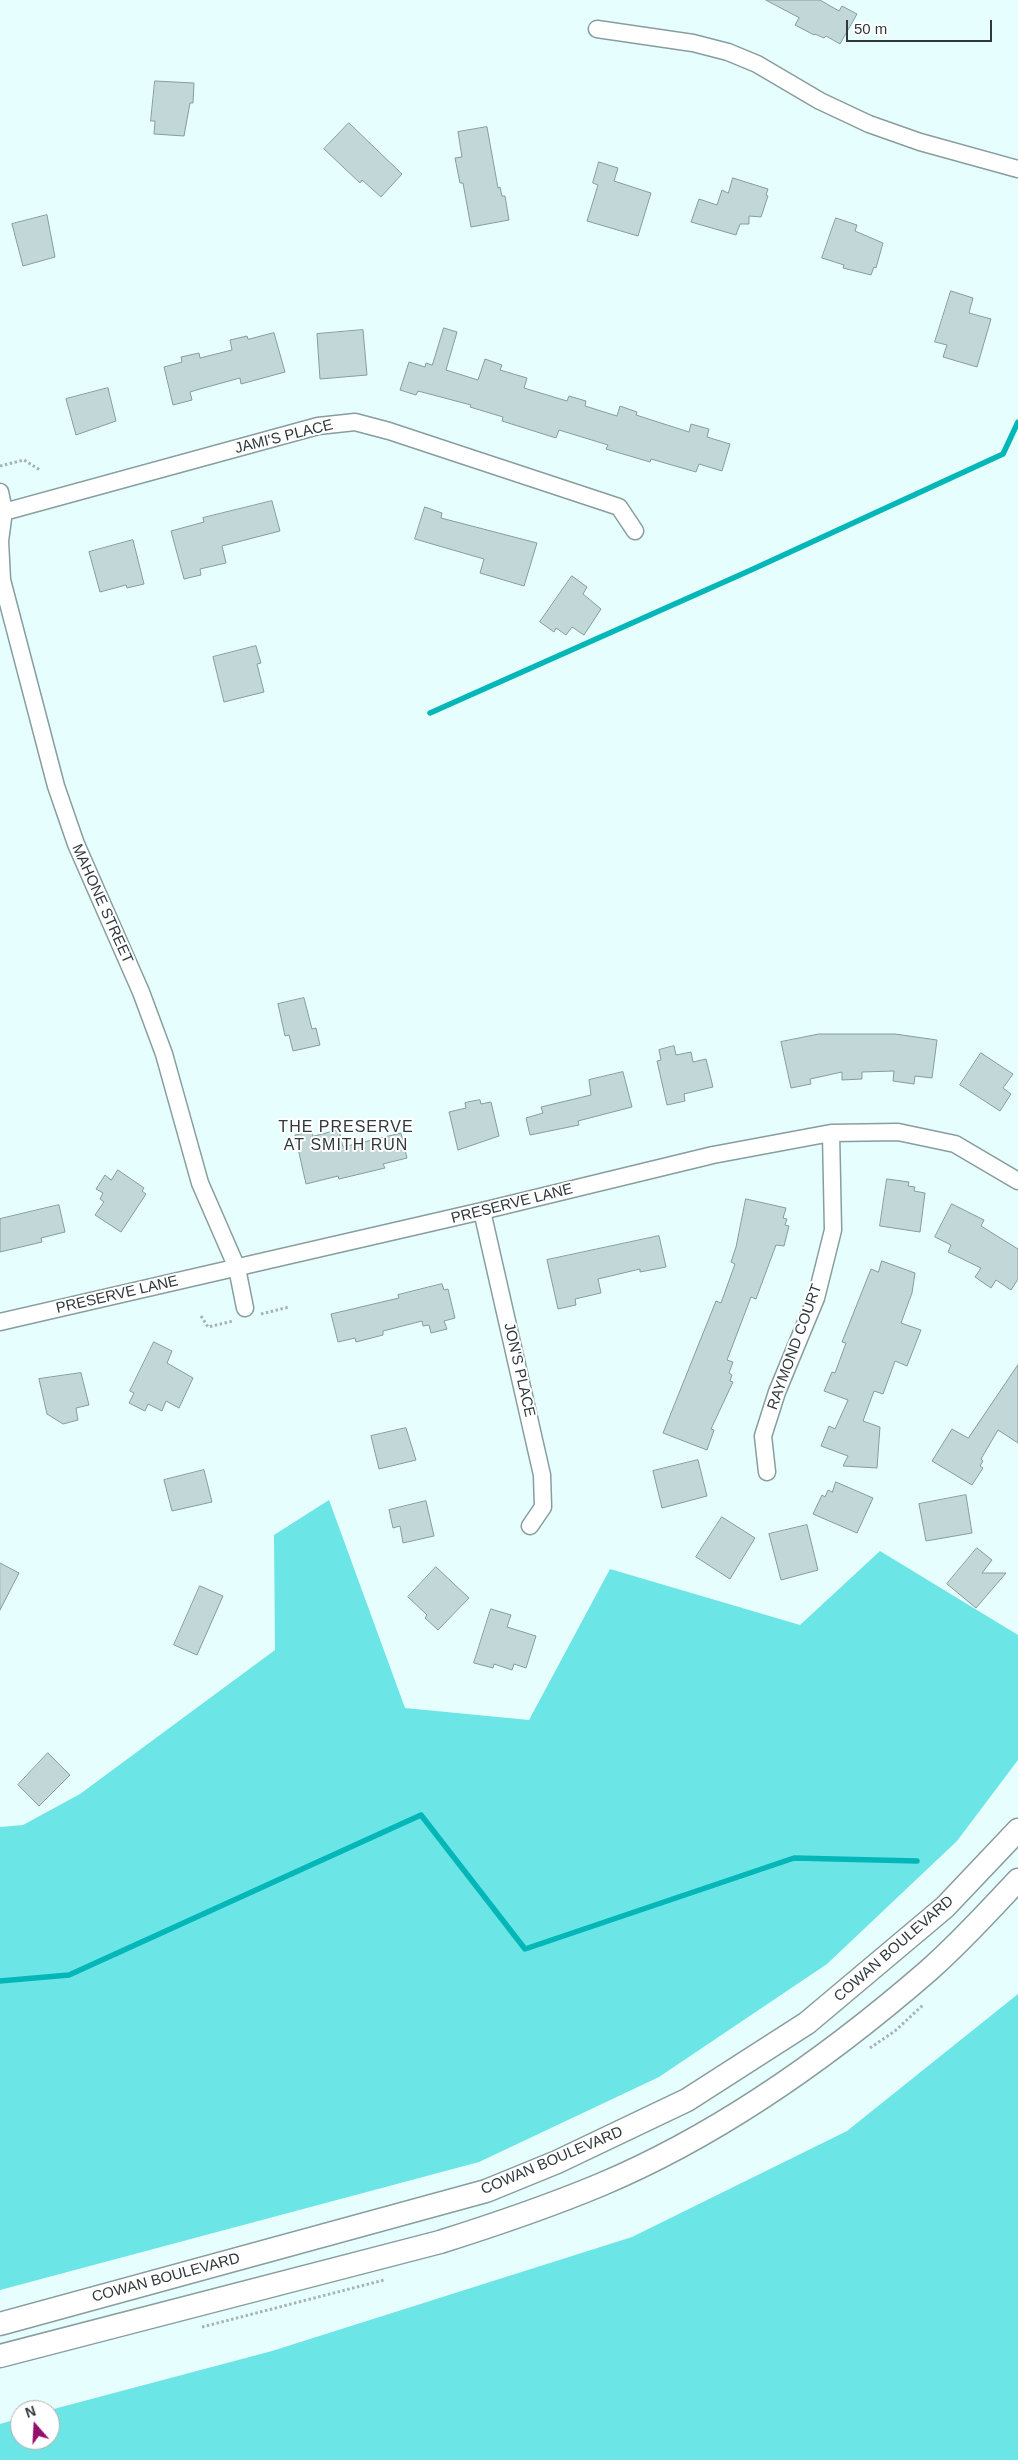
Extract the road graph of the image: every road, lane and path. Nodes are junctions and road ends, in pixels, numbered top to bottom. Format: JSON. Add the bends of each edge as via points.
{"nodes":[{"id":1,"x":597,"y":29,"type":"dead end"},
{"id":2,"x":1018,"y":169,"type":"edge"},
{"id":3,"x":0,"y":466,"type":"edge"},
{"id":4,"x":40,"y":470,"type":"dead end"},
{"id":5,"x":0,"y":492,"type":"edge"},
{"id":6,"x":2,"y":512,"type":"edge"},
{"id":7,"x":635,"y":531,"type":"dead end"},
{"id":8,"x":831,"y":1133,"type":"junction"},
{"id":9,"x":1015,"y":1173,"type":"edge"},
{"id":10,"x":482,"y":1211,"type":"junction"},
{"id":11,"x":236,"y":1268,"type":"junction"},
{"id":12,"x":245,"y":1308,"type":"dead end"},
{"id":13,"x":0,"y":1322,"type":"edge"},
{"id":14,"x":767,"y":1472,"type":"dead end"},
{"id":15,"x":530,"y":1526,"type":"dead end"},
{"id":16,"x":1018,"y":1830,"type":"edge"},
{"id":17,"x":1018,"y":1880,"type":"edge"},
{"id":18,"x":430,"y":2207,"type":"junction"},
{"id":19,"x":440,"y":2242,"type":"junction"},
{"id":20,"x":0,"y":2324,"type":"edge"},
{"id":21,"x":0,"y":2356,"type":"edge"}],
"edges":[{"from":1,"to":2,"type":"street","via":[[728,52],[757,64],[820,101],[869,124]]},
{"from":3,"to":4,"type":"path","via":[[24,460]]},
{"from":5,"to":6,"type":"street","name":"MAHONE STREET"},
{"from":6,"to":7,"type":"street","name":"JAMI'S PLACE","via":[[318,426],[355,422],[389,430],[620,507]]},
{"from":6,"to":11,"type":"street","name":"MAHONE STREET","via":[[2,580],[56,786],[76,844],[141,992],[164,1054],[208,1206]]},
{"from":8,"to":9,"type":"street","name":"PRESERVE LANE","via":[[898,1132],[955,1144]]},
{"from":8,"to":10,"type":"street","name":"PRESERVE LANE","via":[[713,1155]]},
{"from":8,"to":14,"type":"street","name":"RAYMOND COURT","via":[[833,1230],[816,1298],[763,1436]]},
{"from":10,"to":11,"type":"street","name":"PRESERVE LANE"},
{"from":10,"to":15,"type":"street","name":"JON'S PLACE","via":[[542,1474],[543,1507]]},
{"from":11,"to":12,"type":"street","name":"MAHONE STREET"},
{"from":11,"to":13,"type":"street","name":"PRESERVE LANE"},
{"from":16,"to":18,"type":"main road","name":"COWAN BOULEVARD","via":[[945,1906],[865,1976],[807,2023],[737,2069],[688,2100],[557,2162],[486,2191]]},
{"from":17,"to":19,"type":"main road","via":[[928,1970],[835,2048],[778,2088],[659,2157],[600,2185],[507,2221]]},
{"from":18,"to":19,"type":"main road"},
{"from":18,"to":20,"type":"main road","name":"COWAN BOULEVARD"},
{"from":19,"to":21,"type":"main road"}]}
